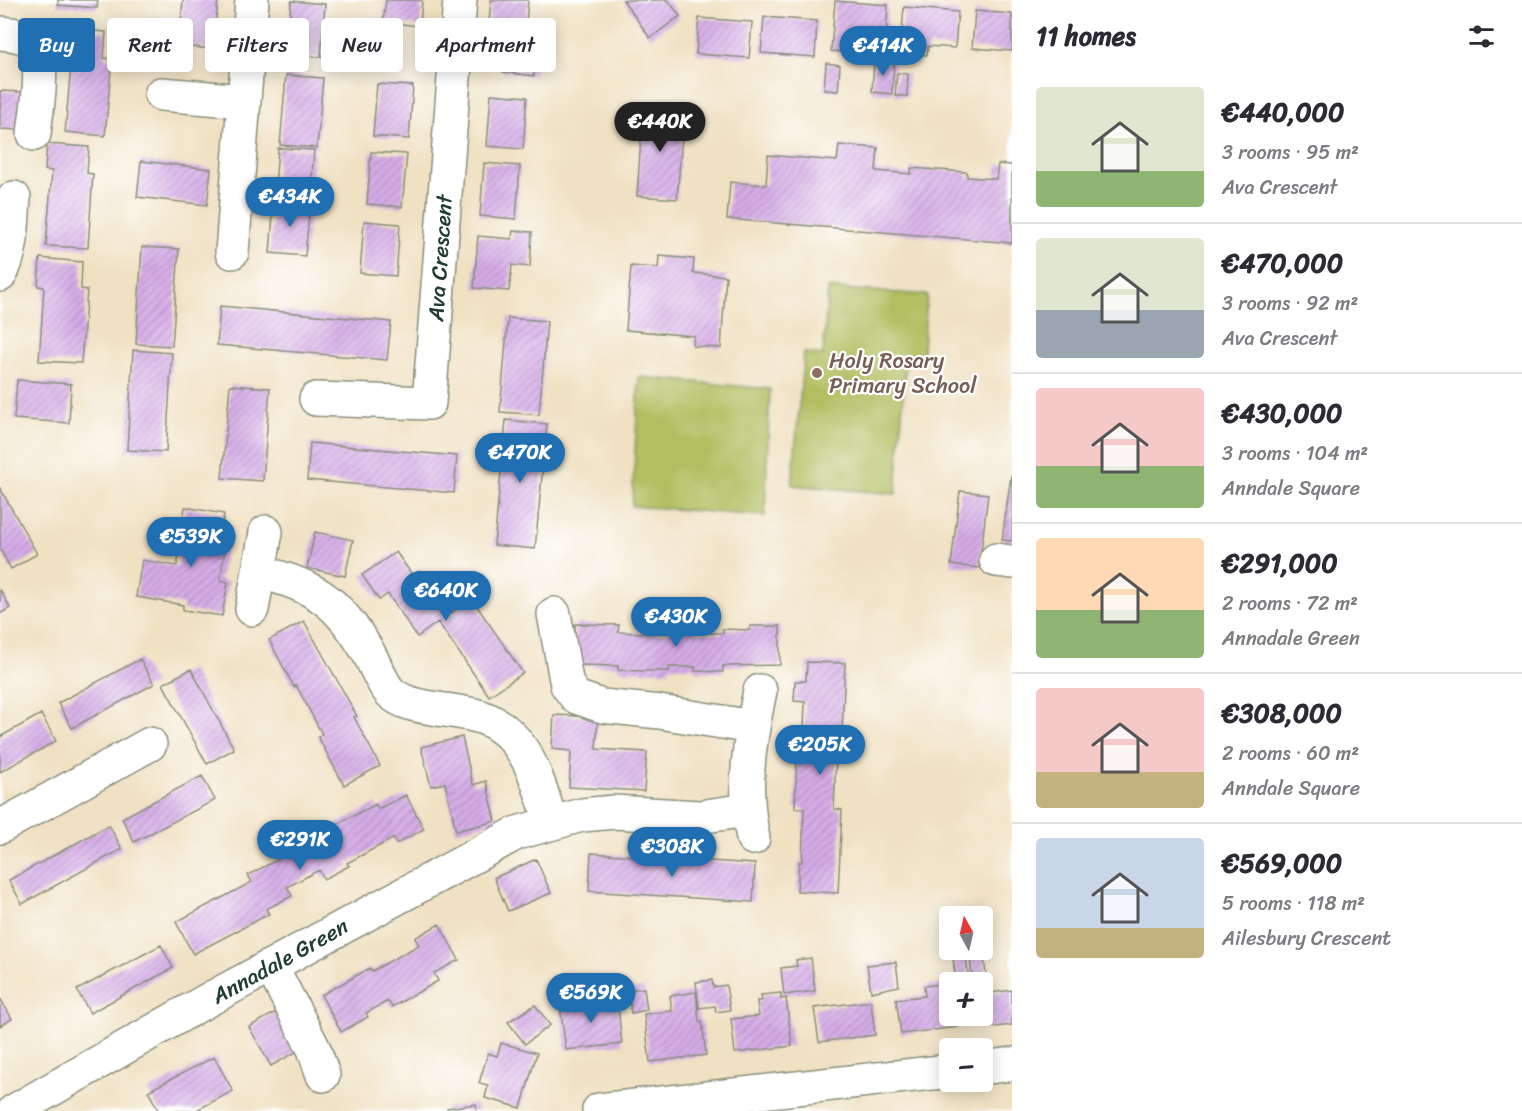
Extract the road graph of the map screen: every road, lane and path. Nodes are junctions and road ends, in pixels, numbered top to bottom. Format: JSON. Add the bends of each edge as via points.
{"nodes":[{"id":1,"x":252,"y":0,"type":"edge"},
{"id":2,"x":460,"y":0,"type":"edge"},
{"id":3,"x":0,"y":33,"type":"edge"},
{"id":4,"x":161,"y":94,"type":"dead end"},
{"id":5,"x":244,"y":101,"type":"junction"},
{"id":6,"x":34,"y":134,"type":"dead end"},
{"id":7,"x":14,"y":198,"type":"dead end"},
{"id":8,"x":232,"y":252,"type":"dead end"},
{"id":9,"x":0,"y":275,"type":"edge"},
{"id":10,"x":316,"y":399,"type":"dead end"},
{"id":11,"x":266,"y":532,"type":"dead end"},
{"id":12,"x":259,"y":572,"type":"junction"},
{"id":13,"x":252,"y":609,"type":"dead end"},
{"id":14,"x":554,"y":614,"type":"dead end"},
{"id":15,"x":760,"y":691,"type":"dead end"},
{"id":16,"x":753,"y":727,"type":"junction"},
{"id":17,"x":150,"y":744,"type":"dead end"},
{"id":18,"x":551,"y":823,"type":"junction"},
{"id":19,"x":0,"y":827,"type":"edge"},
{"id":20,"x":271,"y":966,"type":"junction"},
{"id":21,"x":1012,"y":1064,"type":"edge"},
{"id":22,"x":993,"y":1067,"type":"edge"},
{"id":23,"x":939,"y":1072,"type":"edge"},
{"id":24,"x":323,"y":1076,"type":"dead end"},
{"id":25,"x":599,"y":1110,"type":"edge"},
{"id":26,"x":14,"y":1111,"type":"edge"}],
"edges":[{"from":1,"to":5,"type":"street"},
{"from":2,"to":10,"type":"street","name":"Ava Crescent","via":[[429,403]]},
{"from":3,"to":6,"type":"street","via":[[29,40],[37,51],[40,64]]},
{"from":4,"to":5,"type":"street"},
{"from":5,"to":8,"type":"street"},
{"from":7,"to":9,"type":"street","via":[[10,248]]},
{"from":11,"to":12,"type":"street"},
{"from":12,"to":13,"type":"street"},
{"from":12,"to":18,"type":"street","via":[[309,589],[330,601],[347,619],[390,692],[404,701],[465,712],[503,728],[532,767]]},
{"from":14,"to":16,"type":"street","via":[[567,686],[576,697],[602,706]]},
{"from":15,"to":16,"type":"street"},
{"from":16,"to":18,"type":"street","name":"Annadale Green","via":[[747,784],[750,824],[614,812]]},
{"from":17,"to":19,"type":"street"},
{"from":18,"to":20,"type":"street","name":"Annadale Green","via":[[488,847]]},
{"from":20,"to":24,"type":"street","via":[[314,1049]]},
{"from":20,"to":26,"type":"street","name":"Annadale Green"},
{"from":21,"to":22,"type":"street"},
{"from":23,"to":25,"type":"street"}]}
